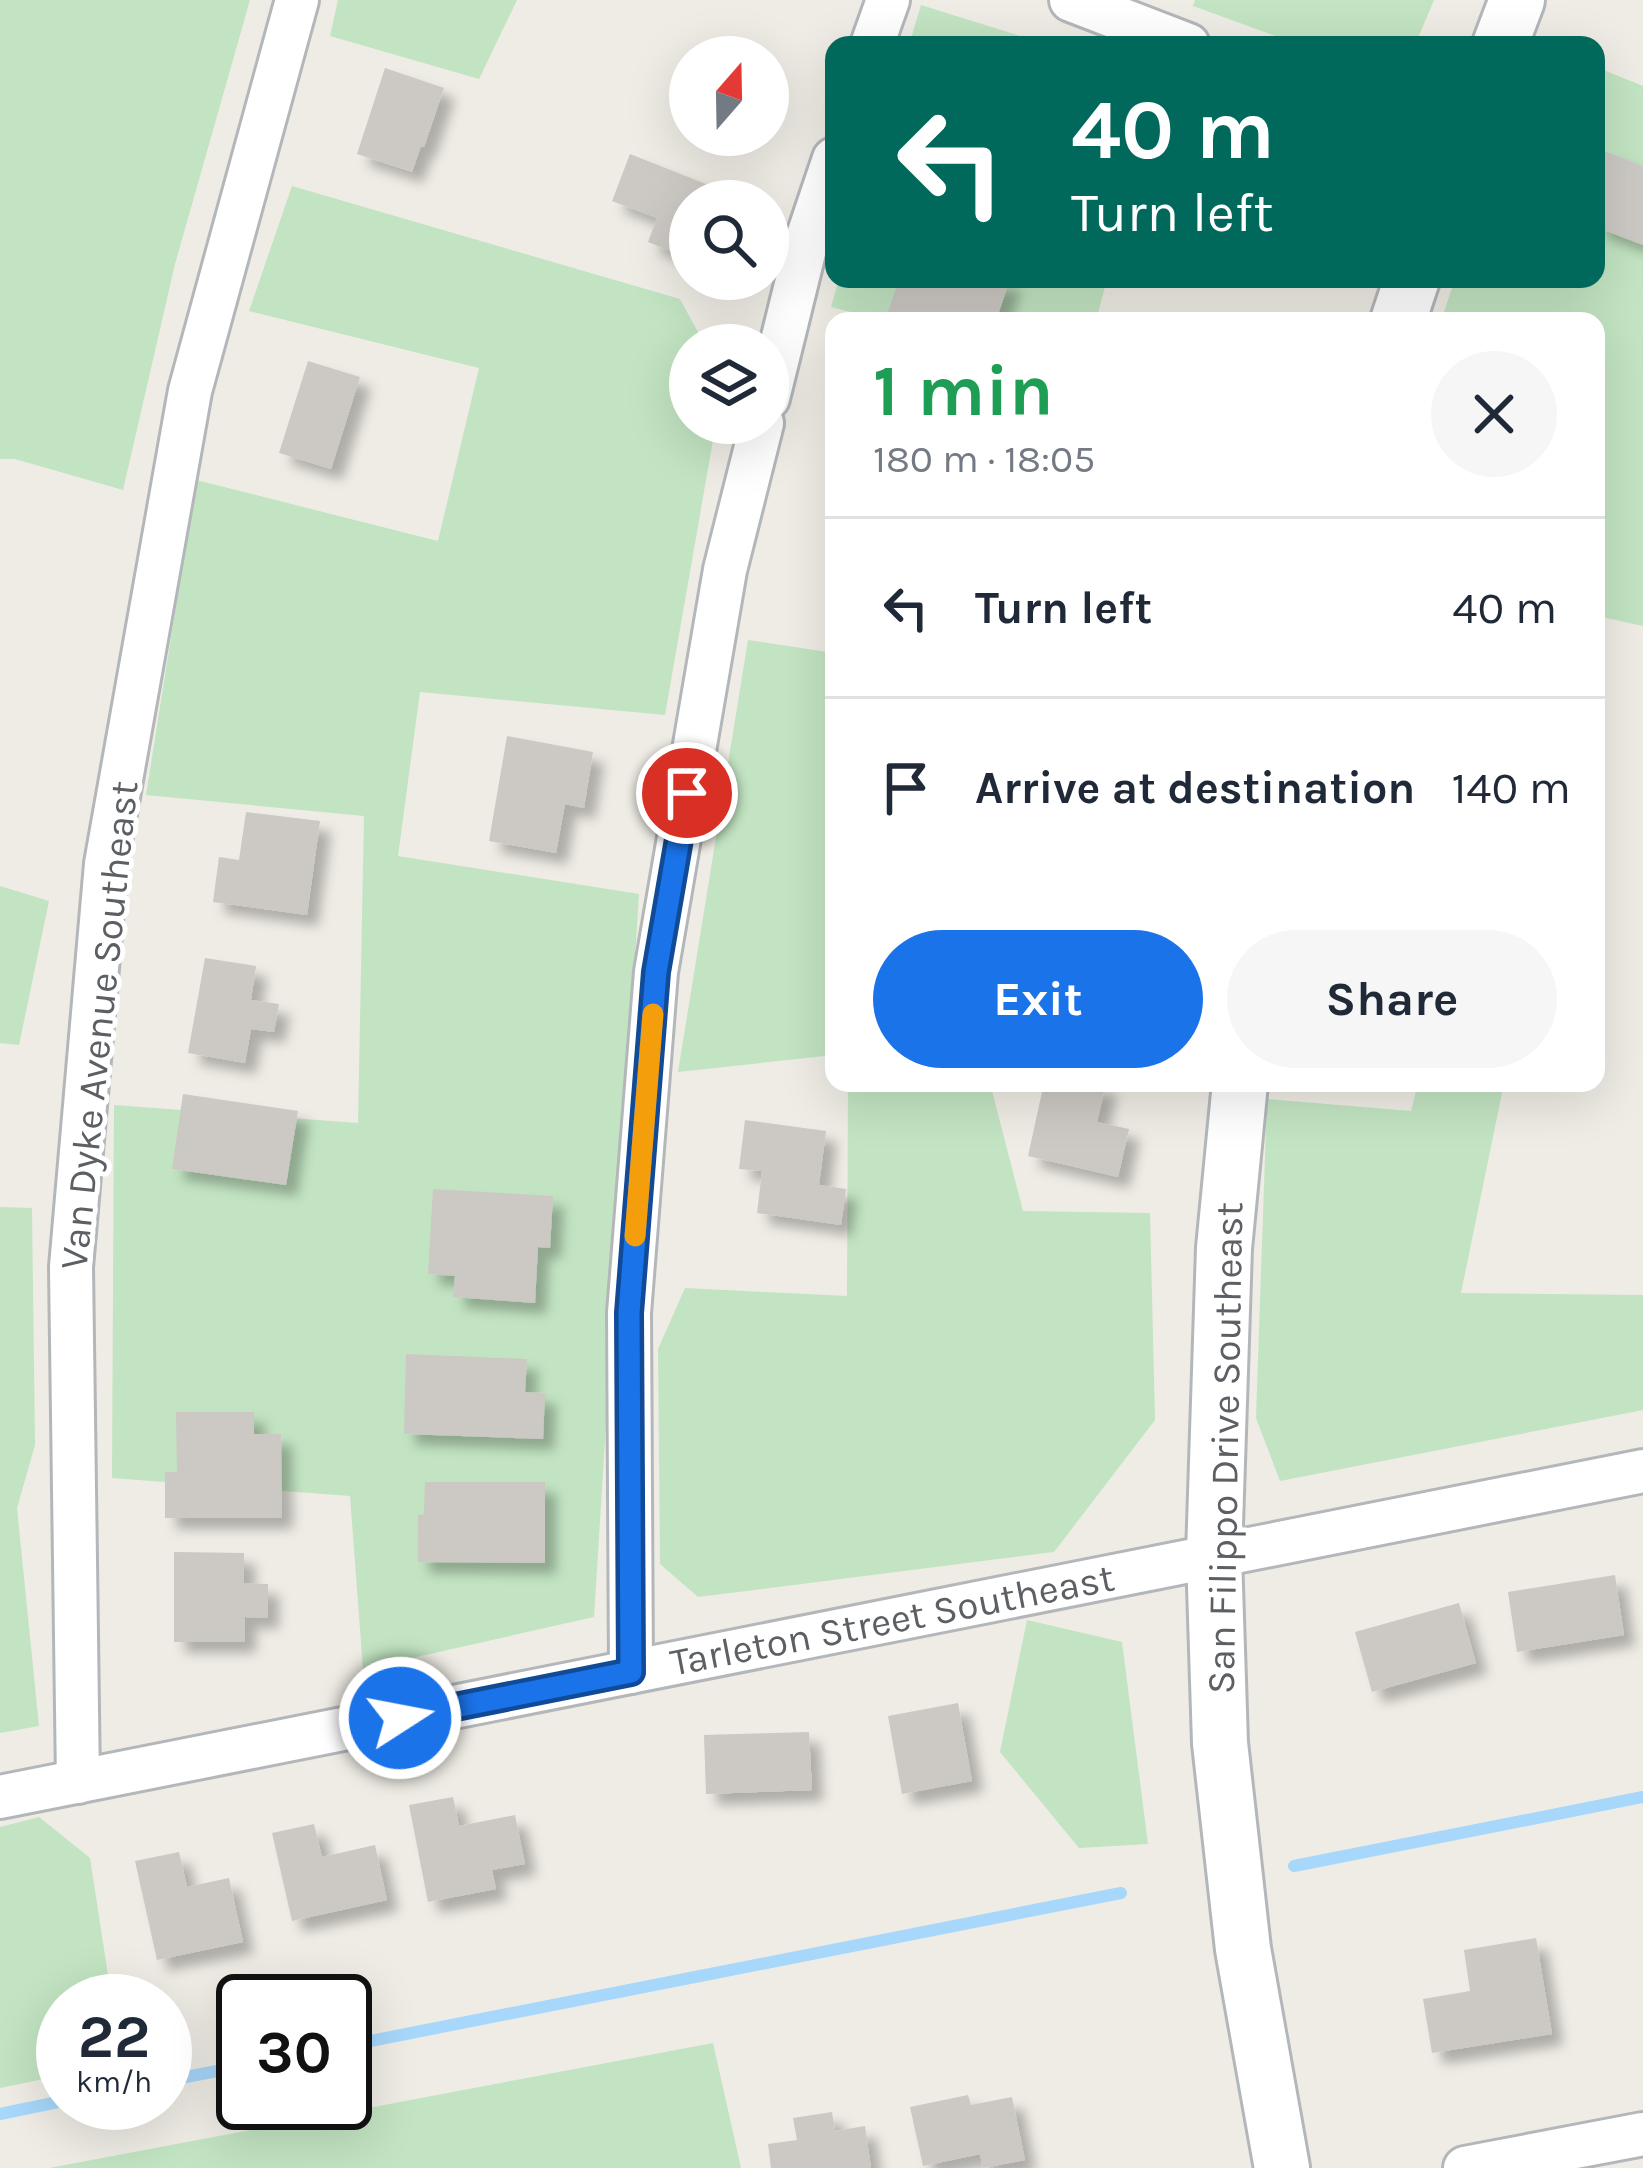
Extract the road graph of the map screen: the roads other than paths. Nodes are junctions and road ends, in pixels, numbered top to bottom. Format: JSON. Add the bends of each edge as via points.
{"nodes":[{"id":1,"x":297,"y":0,"type":"edge"},
{"id":2,"x":888,"y":0,"type":"edge"},
{"id":3,"x":1072,"y":0,"type":"edge"},
{"id":4,"x":1517,"y":0,"type":"edge"},
{"id":5,"x":875,"y":36,"type":"edge"},
{"id":6,"x":1165,"y":36,"type":"edge"},
{"id":7,"x":1503,"y":36,"type":"edge"},
{"id":8,"x":825,"y":186,"type":"edge"},
{"id":9,"x":786,"y":324,"type":"edge"},
{"id":10,"x":757,"y":444,"type":"edge"},
{"id":11,"x":1239,"y":1092,"type":"edge"},
{"id":12,"x":1643,"y":1471,"type":"edge"},
{"id":13,"x":1214,"y":1555,"type":"junction"},
{"id":14,"x":631,"y":1672,"type":"junction"},
{"id":15,"x":78,"y":1782,"type":"junction"},
{"id":16,"x":0,"y":1797,"type":"edge"},
{"id":17,"x":1643,"y":2134,"type":"edge"},
{"id":18,"x":1282,"y":2168,"type":"edge"},
{"id":19,"x":1465,"y":2168,"type":"edge"}],
"edges":[{"from":1,"to":15,"type":"street","name":"Van Dyke Avenue Southeast","via":[[190,391],[106,864],[71,1267]]},
{"from":2,"to":5,"type":"street"},
{"from":3,"to":6,"type":"street"},
{"from":4,"to":7,"type":"street"},
{"from":8,"to":9,"type":"street"},
{"from":10,"to":14,"type":"street","via":[[725,570],[656,972],[629,1313]]},
{"from":11,"to":13,"type":"street","name":"San Filippo Drive Southeast","via":[[1223,1248]]},
{"from":12,"to":13,"type":"street","name":"Tarleton Street Southeast"},
{"from":13,"to":14,"type":"street","name":"Tarleton Street Southeast"},
{"from":13,"to":18,"type":"street","name":"San Filippo Drive Southeast","via":[[1220,1743]]},
{"from":14,"to":15,"type":"street","name":"Tarleton Street Southeast"},
{"from":15,"to":16,"type":"street","name":"Tarleton Street Southeast"},
{"from":17,"to":19,"type":"street"}]}
